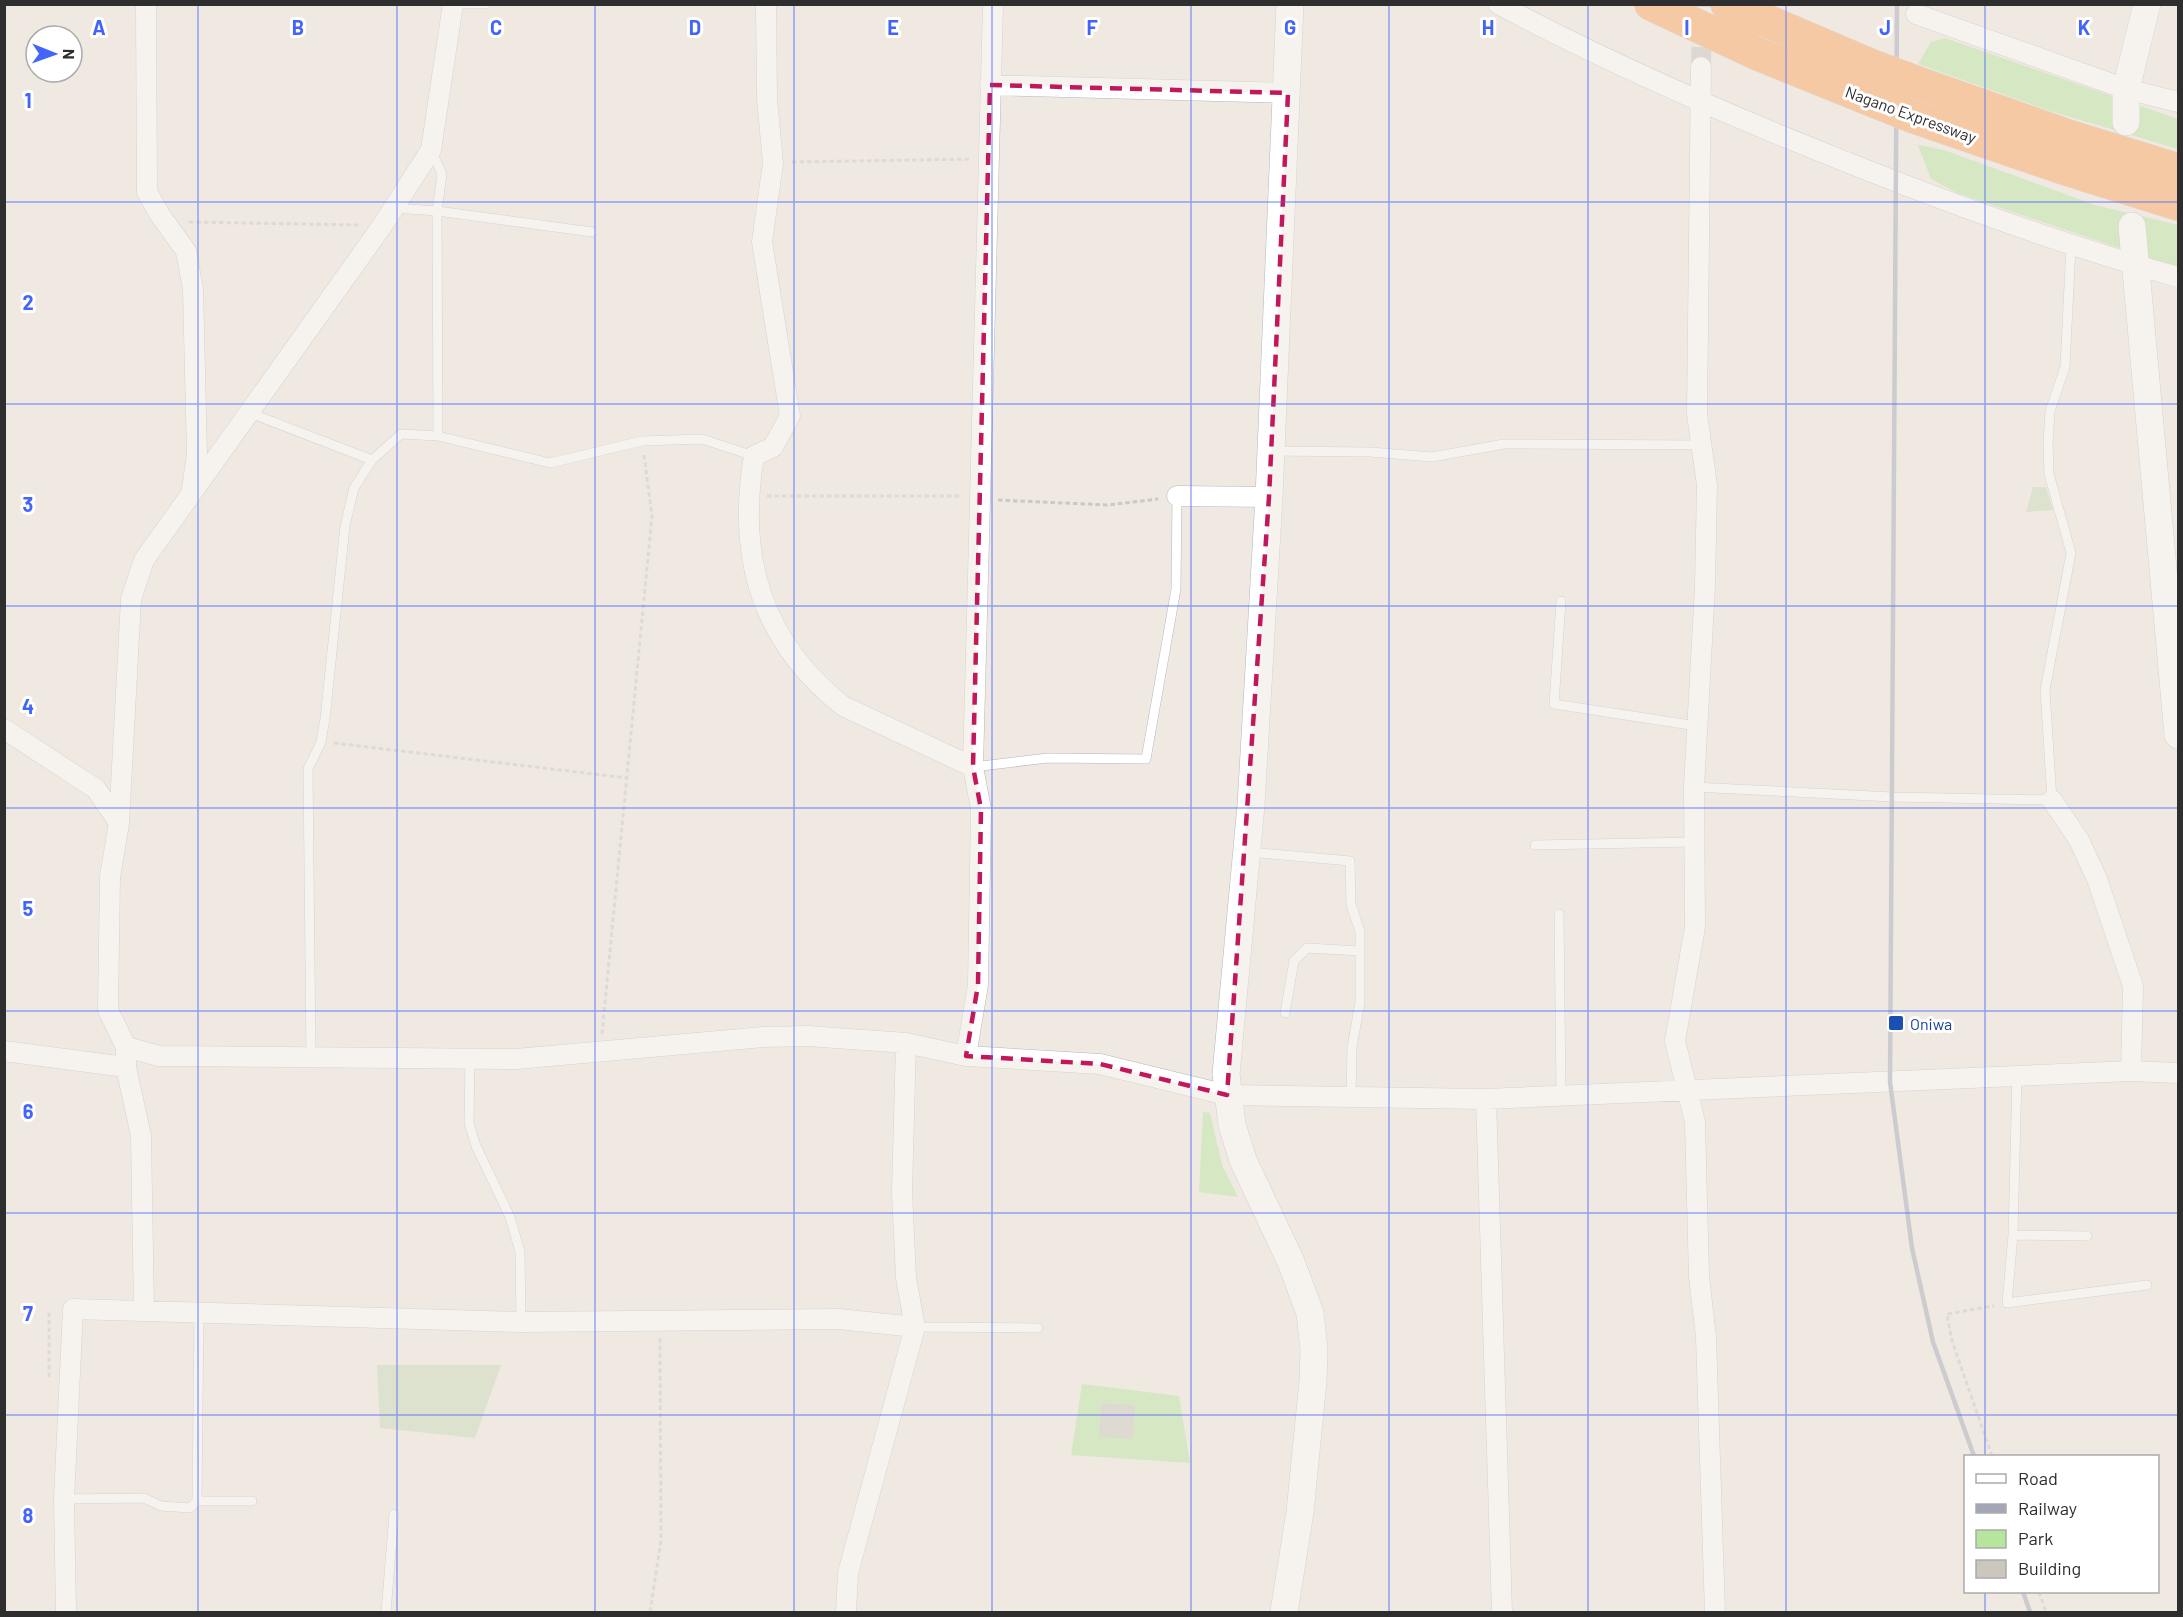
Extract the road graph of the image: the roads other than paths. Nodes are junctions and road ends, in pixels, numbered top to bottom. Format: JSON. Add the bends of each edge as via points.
{"nodes":[{"id":1,"x":146,"y":4,"type":"edge"},
{"id":2,"x":453,"y":4,"type":"edge"},
{"id":3,"x":464,"y":4,"type":"edge"},
{"id":4,"x":486,"y":4,"type":"edge"},
{"id":5,"x":766,"y":4,"type":"edge"},
{"id":6,"x":993,"y":4,"type":"edge"},
{"id":7,"x":1290,"y":4,"type":"edge"},
{"id":8,"x":1498,"y":4,"type":"edge"},
{"id":9,"x":1651,"y":4,"type":"edge"},
{"id":10,"x":1726,"y":4,"type":"edge"},
{"id":11,"x":2147,"y":4,"type":"edge"},
{"id":12,"x":1916,"y":14,"type":"dead end"},
{"id":13,"x":1701,"y":67,"type":"tunnel mouth"},
{"id":14,"x":990,"y":85,"type":"junction"},
{"id":15,"x":2126,"y":89,"type":"junction"},
{"id":16,"x":1288,"y":93,"type":"junction"},
{"id":17,"x":2178,"y":102,"type":"edge"},
{"id":18,"x":1700,"y":103,"type":"junction"},
{"id":19,"x":2126,"y":122,"type":"dead end"},
{"id":20,"x":431,"y":150,"type":"junction"},
{"id":21,"x":2178,"y":170,"type":"edge"},
{"id":22,"x":2178,"y":204,"type":"edge"},
{"id":23,"x":394,"y":208,"type":"junction"},
{"id":24,"x":437,"y":211,"type":"junction"},
{"id":25,"x":2132,"y":226,"type":"dead end"},
{"id":26,"x":592,"y":232,"type":"dead end"},
{"id":27,"x":2071,"y":246,"type":"junction"},
{"id":28,"x":2138,"y":266,"type":"junction"},
{"id":29,"x":2178,"y":277,"type":"edge"},
{"id":30,"x":250,"y":413,"type":"junction"},
{"id":31,"x":438,"y":436,"type":"junction"},
{"id":32,"x":1700,"y":445,"type":"junction"},
{"id":33,"x":1271,"y":451,"type":"junction"},
{"id":34,"x":754,"y":456,"type":"junction"},
{"id":35,"x":372,"y":460,"type":"junction"},
{"id":36,"x":192,"y":491,"type":"junction"},
{"id":37,"x":1177,"y":496,"type":"joint"},
{"id":38,"x":1269,"y":497,"type":"junction"},
{"id":39,"x":1561,"y":601,"type":"dead end"},
{"id":40,"x":1697,"y":726,"type":"junction"},
{"id":41,"x":4,"y":729,"type":"edge"},
{"id":42,"x":2178,"y":735,"type":"edge"},
{"id":43,"x":973,"y":767,"type":"junction"},
{"id":44,"x":1694,"y":787,"type":"junction"},
{"id":45,"x":2052,"y":800,"type":"junction"},
{"id":46,"x":119,"y":823,"type":"junction"},
{"id":47,"x":1695,"y":842,"type":"junction"},
{"id":48,"x":1535,"y":845,"type":"dead end"},
{"id":49,"x":1246,"y":852,"type":"junction"},
{"id":50,"x":1559,"y":914,"type":"dead end"},
{"id":51,"x":1360,"y":951,"type":"junction"},
{"id":52,"x":1285,"y":1013,"type":"dead end"},
{"id":53,"x":906,"y":1043,"type":"junction"},
{"id":54,"x":126,"y":1047,"type":"junction"},
{"id":55,"x":4,"y":1051,"type":"edge"},
{"id":56,"x":966,"y":1056,"type":"junction"},
{"id":57,"x":311,"y":1058,"type":"junction"},
{"id":58,"x":470,"y":1059,"type":"junction"},
{"id":59,"x":126,"y":1067,"type":"junction"},
{"id":60,"x":2131,"y":1071,"type":"junction"},
{"id":61,"x":2178,"y":1073,"type":"edge"},
{"id":62,"x":2017,"y":1075,"type":"junction"},
{"id":63,"x":1686,"y":1089,"type":"junction"},
{"id":64,"x":1227,"y":1095,"type":"junction"},
{"id":65,"x":1561,"y":1095,"type":"junction"},
{"id":66,"x":1352,"y":1097,"type":"junction"},
{"id":67,"x":1486,"y":1099,"type":"junction"},
{"id":68,"x":2013,"y":1235,"type":"junction"},
{"id":69,"x":2087,"y":1236,"type":"dead end"},
{"id":70,"x":2147,"y":1285,"type":"dead end"},
{"id":71,"x":144,"y":1311,"type":"junction"},
{"id":72,"x":199,"y":1313,"type":"junction"},
{"id":73,"x":521,"y":1322,"type":"junction"},
{"id":74,"x":915,"y":1327,"type":"junction"},
{"id":75,"x":1038,"y":1328,"type":"dead end"},
{"id":76,"x":64,"y":1499,"type":"junction"},
{"id":77,"x":197,"y":1501,"type":"junction"},
{"id":78,"x":252,"y":1501,"type":"dead end"},
{"id":79,"x":394,"y":1514,"type":"dead end"},
{"id":80,"x":66,"y":1612,"type":"edge"},
{"id":81,"x":386,"y":1612,"type":"edge"},
{"id":82,"x":846,"y":1612,"type":"edge"},
{"id":83,"x":1284,"y":1612,"type":"edge"},
{"id":84,"x":1502,"y":1612,"type":"edge"},
{"id":85,"x":1715,"y":1612,"type":"edge"}],
"edges":[{"from":1,"to":36,"type":"street","via":[[147,192],[186,251],[193,289],[197,455]]},
{"from":2,"to":20,"type":"street"},
{"from":3,"to":4,"type":"lane"},
{"from":5,"to":34,"type":"street","via":[[767,99],[773,163],[762,242],[790,416],[773,447]]},
{"from":6,"to":14,"type":"street"},
{"from":7,"to":16,"type":"street"},
{"from":8,"to":18,"type":"street","via":[[1588,52]]},
{"from":9,"to":22,"type":"highway","name":"Nagano Expressway","bridge":true,"via":[[1758,54],[1914,117]]},
{"from":10,"to":21,"type":"highway","name":"Nagano Expressway","bridge":true,"via":[[1917,83]]},
{"from":11,"to":15,"type":"street"},
{"from":12,"to":15,"type":"street"},
{"from":13,"to":18,"type":"street"},
{"from":14,"to":16,"type":"street"},
{"from":14,"to":43,"type":"street"},
{"from":15,"to":17,"type":"street"},
{"from":15,"to":19,"type":"street"},
{"from":16,"to":33,"type":"street"},
{"from":18,"to":27,"type":"street","via":[[1896,183]]},
{"from":18,"to":32,"type":"street"},
{"from":20,"to":23,"type":"street"},
{"from":20,"to":24,"type":"lane","via":[[442,174]]},
{"from":23,"to":24,"type":"lane"},
{"from":23,"to":30,"type":"street"},
{"from":24,"to":26,"type":"lane"},
{"from":24,"to":31,"type":"lane"},
{"from":25,"to":28,"type":"street"},
{"from":27,"to":28,"type":"street"},
{"from":27,"to":45,"type":"lane","via":[[2065,367],[2050,411],[2048,442],[2049,474],[2071,553],[2045,690]]},
{"from":28,"to":29,"type":"street"},
{"from":28,"to":42,"type":"street"},
{"from":30,"to":35,"type":"lane"},
{"from":30,"to":36,"type":"street"},
{"from":31,"to":34,"type":"lane","via":[[550,463],[642,441],[702,439]]},
{"from":31,"to":35,"type":"lane","via":[[401,434]]},
{"from":32,"to":33,"type":"lane","via":[[1504,444],[1432,458],[1370,452]]},
{"from":32,"to":40,"type":"street","via":[[1707,485]]},
{"from":33,"to":38,"type":"street"},
{"from":34,"to":43,"type":"street","via":[[747,496],[753,556],[761,598],[779,638],[802,668],[843,706]]},
{"from":35,"to":57,"type":"lane","via":[[354,488],[345,526],[321,742],[308,769]]},
{"from":36,"to":46,"type":"street","via":[[144,560],[131,598]]},
{"from":37,"to":38,"type":"street"},
{"from":37,"to":43,"type":"lane","via":[[1176,589],[1146,759],[1048,758]]},
{"from":38,"to":49,"type":"street"},
{"from":39,"to":40,"type":"lane","via":[[1554,704]]},
{"from":40,"to":44,"type":"street"},
{"from":41,"to":46,"type":"street","via":[[96,789]]},
{"from":43,"to":56,"type":"street","via":[[981,809],[978,985]]},
{"from":44,"to":45,"type":"lane"},
{"from":44,"to":47,"type":"street"},
{"from":45,"to":60,"type":"street","via":[[2079,840],[2097,879],[2133,986]]},
{"from":46,"to":54,"type":"street","via":[[110,877],[108,1010]]},
{"from":47,"to":48,"type":"lane"},
{"from":47,"to":63,"type":"street","via":[[1695,927],[1675,1041]]},
{"from":49,"to":51,"type":"lane","via":[[1350,861],[1351,904],[1360,932]]},
{"from":49,"to":64,"type":"street"},
{"from":50,"to":65,"type":"lane"},
{"from":51,"to":52,"type":"lane","via":[[1307,948],[1294,960]]},
{"from":51,"to":66,"type":"lane"},
{"from":53,"to":56,"type":"street"},
{"from":53,"to":58,"type":"street","via":[[764,1037],[516,1059]]},
{"from":53,"to":74,"type":"street","via":[[902,1192],[906,1278]]},
{"from":54,"to":57,"type":"street","via":[[159,1056]]},
{"from":54,"to":59,"type":"street"},
{"from":55,"to":59,"type":"street"},
{"from":56,"to":64,"type":"street","via":[[1100,1064]]},
{"from":57,"to":58,"type":"street"},
{"from":58,"to":73,"type":"lane","via":[[469,1123],[510,1217],[520,1252]]},
{"from":59,"to":71,"type":"street","via":[[141,1136]]},
{"from":60,"to":61,"type":"street"},
{"from":60,"to":62,"type":"street"},
{"from":62,"to":63,"type":"street"},
{"from":62,"to":68,"type":"lane"},
{"from":63,"to":65,"type":"street"},
{"from":63,"to":85,"type":"street","via":[[1695,1122]]},
{"from":64,"to":66,"type":"street"},
{"from":64,"to":83,"type":"street","via":[[1243,1160],[1291,1262],[1310,1313],[1313,1382],[1300,1512]]},
{"from":65,"to":67,"type":"street"},
{"from":66,"to":67,"type":"street"},
{"from":67,"to":84,"type":"street"},
{"from":68,"to":69,"type":"lane"},
{"from":68,"to":70,"type":"lane","via":[[2007,1303]]},
{"from":71,"to":72,"type":"street"},
{"from":71,"to":76,"type":"street","via":[[73,1309]]},
{"from":72,"to":73,"type":"street"},
{"from":72,"to":77,"type":"lane"},
{"from":73,"to":74,"type":"street","via":[[839,1319]]},
{"from":74,"to":75,"type":"lane"},
{"from":74,"to":82,"type":"street","via":[[848,1573]]},
{"from":76,"to":77,"type":"lane","via":[[144,1498],[161,1506],[190,1508]]},
{"from":76,"to":80,"type":"street"},
{"from":77,"to":78,"type":"lane"},
{"from":79,"to":81,"type":"lane"}]}
